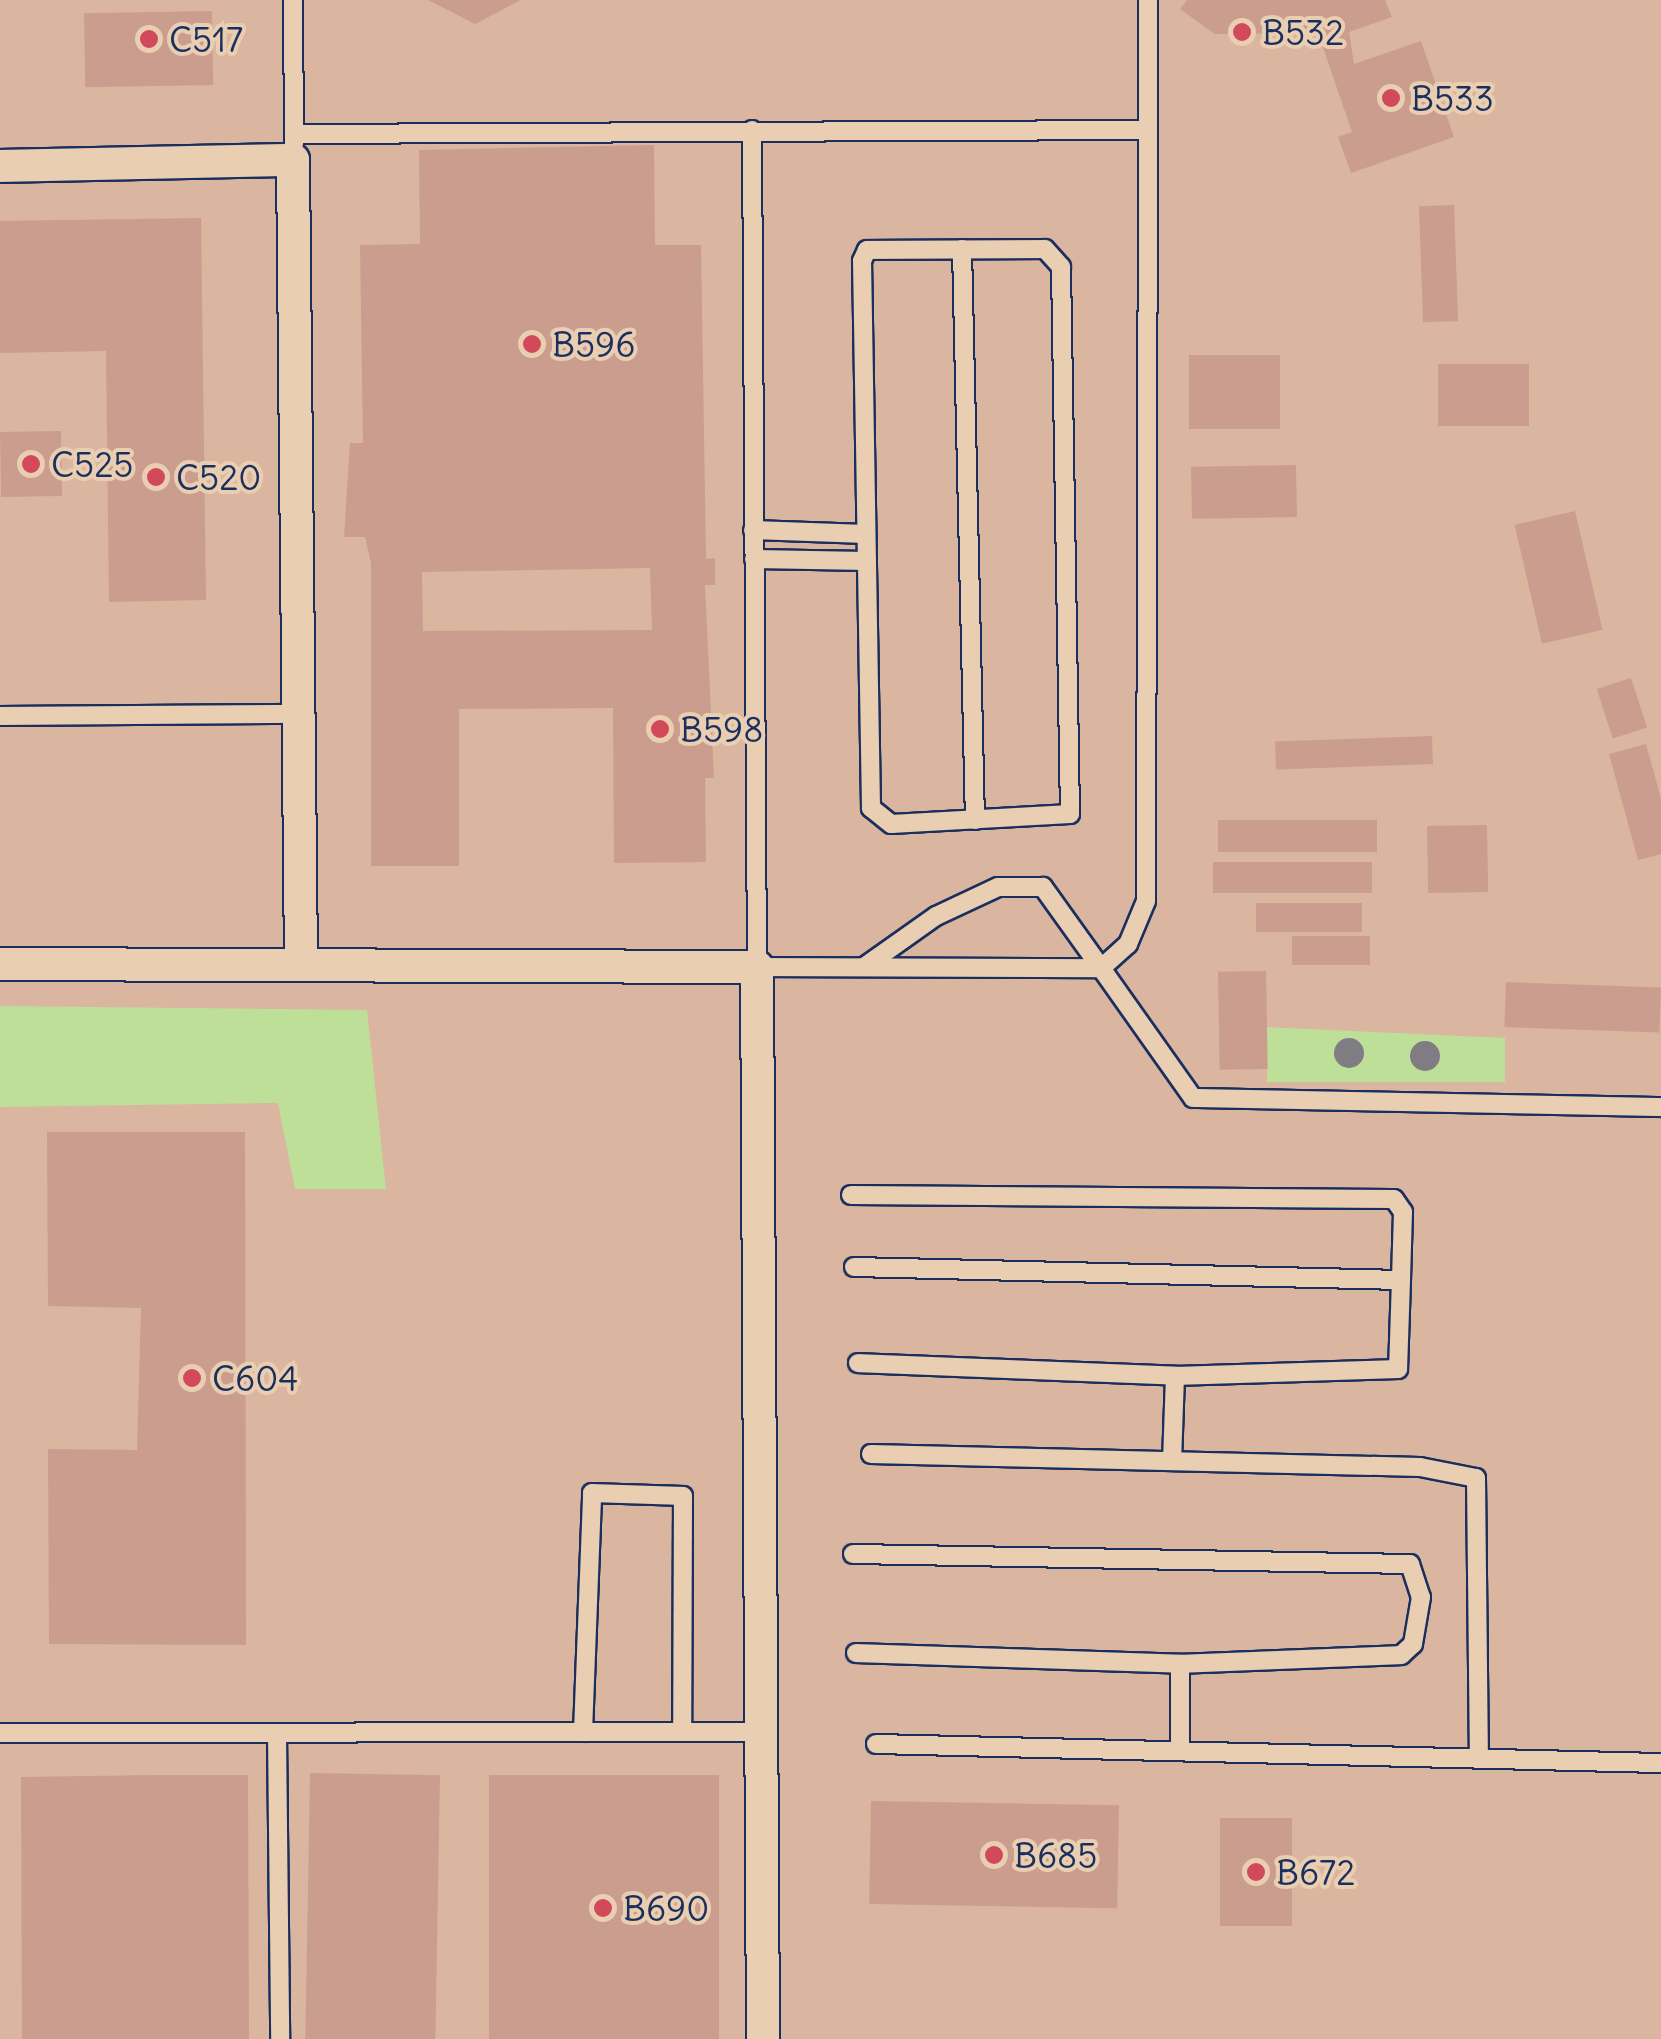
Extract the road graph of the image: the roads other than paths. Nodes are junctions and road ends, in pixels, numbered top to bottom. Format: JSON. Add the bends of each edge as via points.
{"nodes":[{"id":1,"x":293,"y":0,"type":"edge"},
{"id":2,"x":1148,"y":0,"type":"edge"},
{"id":3,"x":752,"y":130,"type":"junction"},
{"id":4,"x":1148,"y":130,"type":"junction"},
{"id":5,"x":294,"y":147,"type":"junction"},
{"id":6,"x":0,"y":166,"type":"edge"},
{"id":7,"x":962,"y":249,"type":"junction"},
{"id":8,"x":753,"y":530,"type":"junction"},
{"id":9,"x":866,"y":534,"type":"junction"},
{"id":10,"x":754,"y":559,"type":"junction"},
{"id":11,"x":867,"y":561,"type":"junction"},
{"id":12,"x":298,"y":714,"type":"junction"},
{"id":13,"x":0,"y":716,"type":"edge"},
{"id":14,"x":975,"y":820,"type":"junction"},
{"id":15,"x":0,"y":964,"type":"edge"},
{"id":16,"x":301,"y":965,"type":"junction"},
{"id":17,"x":757,"y":967,"type":"junction"},
{"id":18,"x":864,"y":967,"type":"junction"},
{"id":19,"x":1101,"y":968,"type":"junction"},
{"id":20,"x":1661,"y":1108,"type":"edge"},
{"id":21,"x":850,"y":1195,"type":"dead end"},
{"id":22,"x":854,"y":1266,"type":"dead end"},
{"id":23,"x":1401,"y":1280,"type":"junction"},
{"id":24,"x":858,"y":1363,"type":"dead end"},
{"id":25,"x":1175,"y":1376,"type":"junction"},
{"id":26,"x":871,"y":1454,"type":"dead end"},
{"id":27,"x":1172,"y":1461,"type":"junction"},
{"id":28,"x":853,"y":1554,"type":"dead end"},
{"id":29,"x":856,"y":1653,"type":"dead end"},
{"id":30,"x":1180,"y":1664,"type":"junction"},
{"id":31,"x":584,"y":1732,"type":"junction"},
{"id":32,"x":682,"y":1732,"type":"junction"},
{"id":33,"x":763,"y":1732,"type":"junction"},
{"id":34,"x":0,"y":1733,"type":"edge"},
{"id":35,"x":277,"y":1733,"type":"junction"},
{"id":36,"x":876,"y":1744,"type":"dead end"},
{"id":37,"x":1180,"y":1750,"type":"junction"},
{"id":38,"x":1480,"y":1756,"type":"junction"},
{"id":39,"x":1661,"y":1763,"type":"edge"},
{"id":40,"x":280,"y":2039,"type":"edge"},
{"id":41,"x":763,"y":2039,"type":"edge"}],
"edges":[{"from":1,"to":5,"type":"lane"},
{"from":2,"to":4,"type":"lane"},
{"from":3,"to":4,"type":"lane"},
{"from":3,"to":5,"type":"lane"},
{"from":3,"to":8,"type":"lane"},
{"from":4,"to":19,"type":"lane","via":[[1153,866],[1128,944]]},
{"from":5,"to":6,"type":"street"},
{"from":5,"to":12,"type":"street"},
{"from":7,"to":9,"type":"lane","via":[[867,250],[862,261]]},
{"from":7,"to":14,"type":"lane"},
{"from":7,"to":14,"type":"lane","via":[[1045,249],[1061,267],[1070,814]]},
{"from":8,"to":9,"type":"lane"},
{"from":8,"to":10,"type":"lane"},
{"from":9,"to":11,"type":"lane"},
{"from":10,"to":11,"type":"lane"},
{"from":10,"to":17,"type":"lane"},
{"from":11,"to":14,"type":"lane","via":[[870,808],[891,824]]},
{"from":12,"to":13,"type":"lane"},
{"from":12,"to":16,"type":"street"},
{"from":15,"to":16,"type":"street"},
{"from":16,"to":17,"type":"street"},
{"from":17,"to":18,"type":"lane"},
{"from":17,"to":33,"type":"street"},
{"from":18,"to":19,"type":"lane"},
{"from":18,"to":19,"type":"lane","via":[[936,916],[998,887],[1042,887]]},
{"from":19,"to":20,"type":"lane","via":[[1194,1098]]},
{"from":21,"to":23,"type":"lane","via":[[1394,1199],[1403,1212]]},
{"from":22,"to":23,"type":"lane"},
{"from":23,"to":25,"type":"lane","via":[[1398,1369]]},
{"from":24,"to":25,"type":"lane"},
{"from":25,"to":27,"type":"lane"},
{"from":26,"to":27,"type":"lane"},
{"from":27,"to":38,"type":"lane","via":[[1420,1467],[1476,1478]]},
{"from":28,"to":30,"type":"lane","via":[[1410,1564],[1420,1597],[1414,1644],[1401,1655]]},
{"from":29,"to":30,"type":"lane"},
{"from":30,"to":37,"type":"lane"},
{"from":31,"to":32,"type":"lane"},
{"from":31,"to":32,"type":"lane","via":[[592,1493],[683,1496]]},
{"from":31,"to":35,"type":"lane"},
{"from":32,"to":33,"type":"lane"},
{"from":33,"to":41,"type":"street"},
{"from":34,"to":35,"type":"lane"},
{"from":35,"to":40,"type":"lane"},
{"from":36,"to":37,"type":"lane"},
{"from":37,"to":38,"type":"lane"},
{"from":38,"to":39,"type":"lane"}]}
